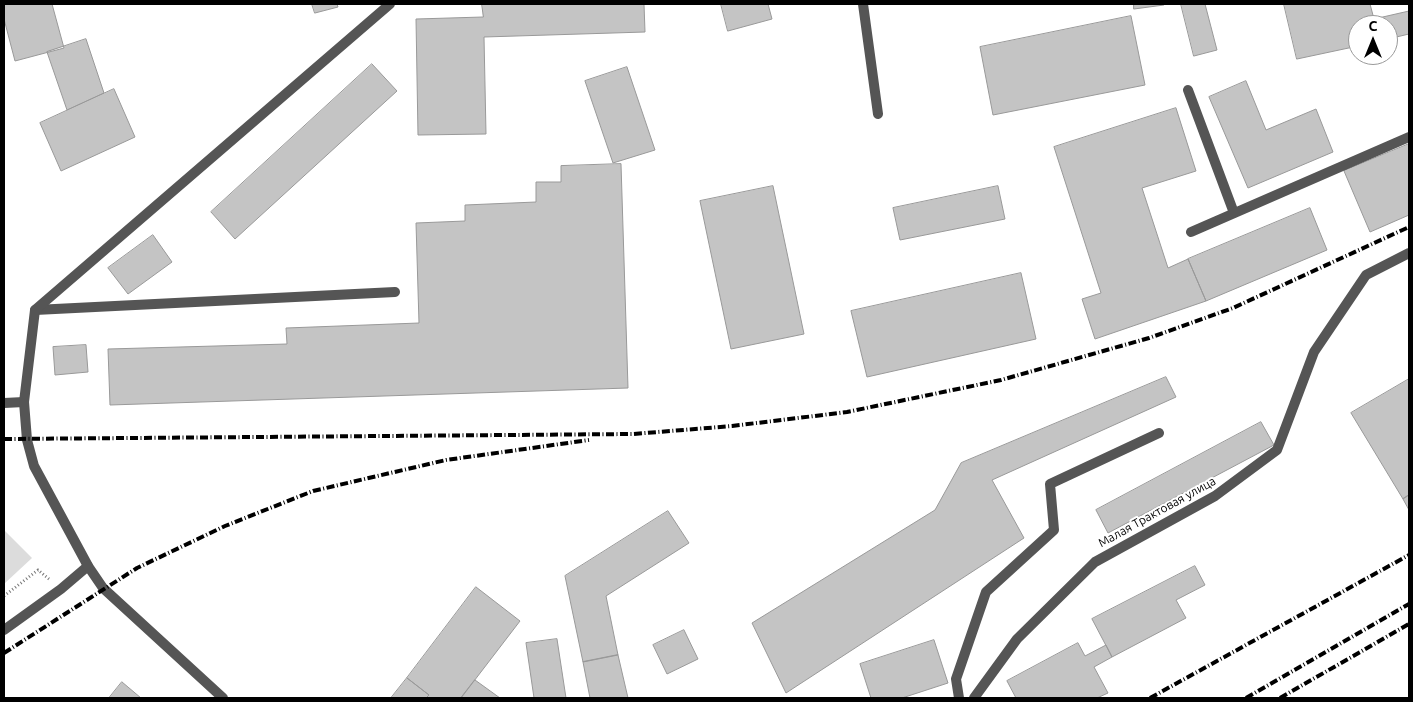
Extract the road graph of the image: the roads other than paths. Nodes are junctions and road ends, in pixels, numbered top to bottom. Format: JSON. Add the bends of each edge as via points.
{"nodes":[{"id":1,"x":390,"y":4,"type":"edge"},
{"id":2,"x":864,"y":4,"type":"edge"},
{"id":3,"x":1188,"y":90,"type":"dead end"},
{"id":4,"x":878,"y":114,"type":"dead end"},
{"id":5,"x":1409,"y":137,"type":"edge"},
{"id":6,"x":1234,"y":213,"type":"junction"},
{"id":7,"x":1191,"y":232,"type":"dead end"},
{"id":8,"x":1409,"y":253,"type":"edge"},
{"id":9,"x":395,"y":292,"type":"dead end"},
{"id":10,"x":35,"y":310,"type":"junction"},
{"id":11,"x":24,"y":402,"type":"junction"},
{"id":12,"x":4,"y":403,"type":"edge"},
{"id":13,"x":1159,"y":433,"type":"dead end"},
{"id":14,"x":88,"y":566,"type":"junction"},
{"id":15,"x":4,"y":630,"type":"edge"},
{"id":16,"x":224,"y":698,"type":"edge"},
{"id":17,"x":959,"y":698,"type":"edge"},
{"id":18,"x":974,"y":698,"type":"edge"}],
"edges":[{"from":1,"to":10,"type":"street"},
{"from":2,"to":4,"type":"street"},
{"from":3,"to":6,"type":"street"},
{"from":5,"to":6,"type":"street"},
{"from":6,"to":7,"type":"street"},
{"from":8,"to":18,"type":"street","name":"Малая Трактовая улица","via":[[1366,275],[1319,344],[1278,450],[1215,496],[1095,562],[1016,639]]},
{"from":9,"to":10,"type":"street"},
{"from":10,"to":11,"type":"street"},
{"from":11,"to":12,"type":"street"},
{"from":11,"to":14,"type":"street","via":[[34,466]]},
{"from":13,"to":17,"type":"street","via":[[1050,484],[1054,530],[986,592],[956,679]]},
{"from":14,"to":15,"type":"street"},
{"from":14,"to":16,"type":"street","via":[[103,588]]}]}
